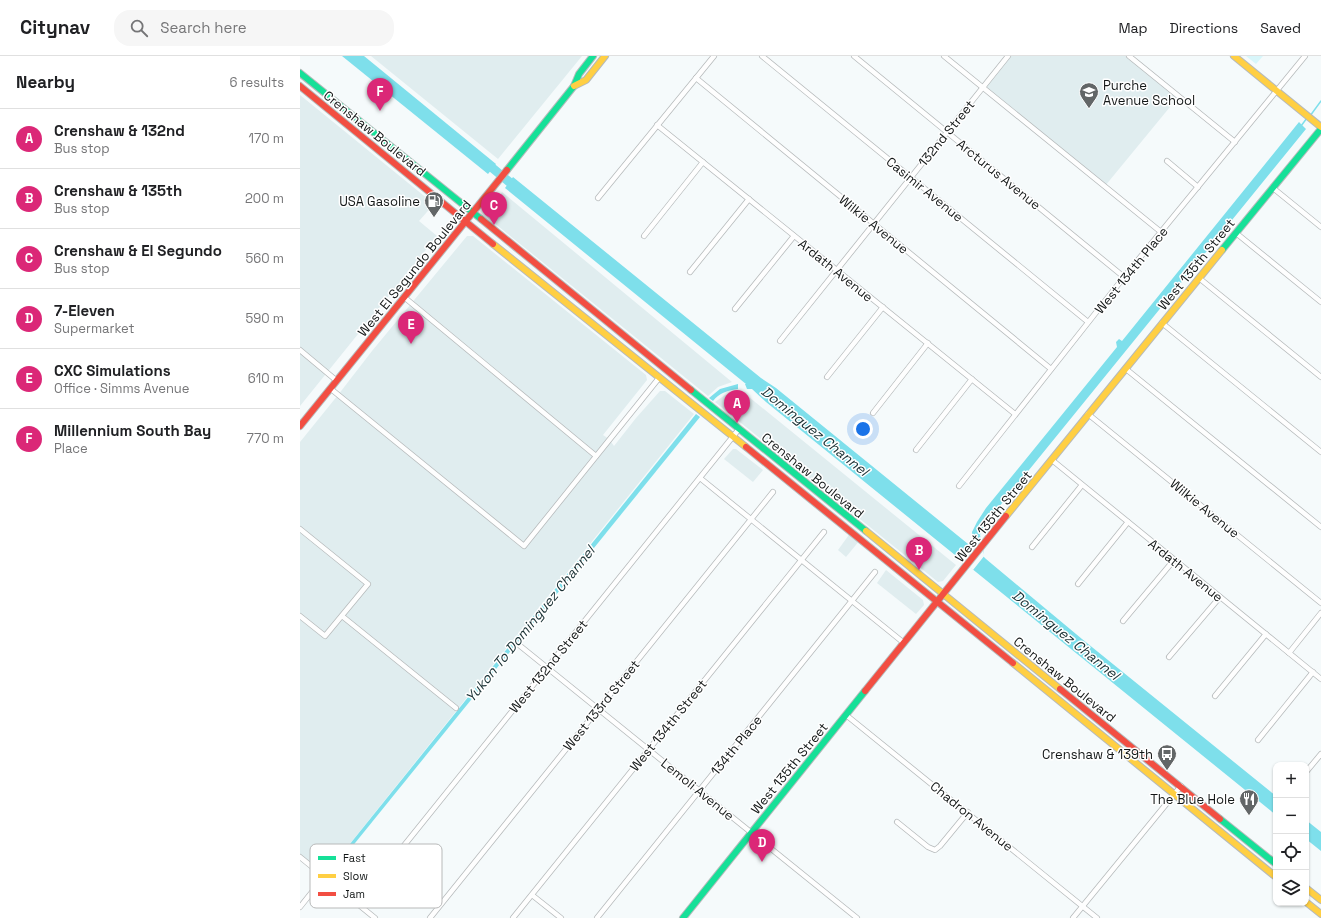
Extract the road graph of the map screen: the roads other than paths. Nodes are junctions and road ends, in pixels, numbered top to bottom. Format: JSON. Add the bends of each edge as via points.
{"nodes":[{"id":1,"x":594,"y":56,"type":"edge"},
{"id":2,"x":598,"y":56,"type":"edge"},
{"id":3,"x":605,"y":56,"type":"edge"},
{"id":4,"x":714,"y":56,"type":"edge"},
{"id":5,"x":762,"y":56,"type":"edge"},
{"id":6,"x":854,"y":56,"type":"edge"},
{"id":7,"x":944,"y":56,"type":"edge"},
{"id":8,"x":1008,"y":56,"type":"edge"},
{"id":9,"x":1129,"y":56,"type":"edge"},
{"id":10,"x":1234,"y":56,"type":"edge"},
{"id":11,"x":1305,"y":56,"type":"edge"},
{"id":12,"x":300,"y":72,"type":"edge"},
{"id":13,"x":696,"y":78,"type":"junction"},
{"id":14,"x":300,"y":86,"type":"edge"},
{"id":15,"x":574,"y":86,"type":"junction"},
{"id":16,"x":983,"y":87,"type":"junction"},
{"id":17,"x":1277,"y":91,"type":"junction"},
{"id":18,"x":657,"y":125,"type":"junction"},
{"id":19,"x":1321,"y":128,"type":"edge"},
{"id":20,"x":947,"y":131,"type":"junction"},
{"id":21,"x":1235,"y":142,"type":"junction"},
{"id":22,"x":1167,"y":161,"type":"dead end"},
{"id":23,"x":703,"y":162,"type":"junction"},
{"id":24,"x":910,"y":178,"type":"junction"},
{"id":25,"x":1198,"y":187,"type":"junction"},
{"id":26,"x":1273,"y":188,"type":"junction"},
{"id":27,"x":598,"y":198,"type":"dead end"},
{"id":28,"x":749,"y":199,"type":"junction"},
{"id":29,"x":472,"y":213,"type":"junction"},
{"id":30,"x":466,"y":221,"type":"junction"},
{"id":31,"x":874,"y":224,"type":"junction"},
{"id":32,"x":1321,"y":227,"type":"edge"},
{"id":33,"x":1161,"y":232,"type":"junction"},
{"id":34,"x":1236,"y":233,"type":"junction"},
{"id":35,"x":644,"y":236,"type":"dead end"},
{"id":36,"x":794,"y":236,"type":"junction"},
{"id":37,"x":837,"y":270,"type":"junction"},
{"id":38,"x":690,"y":272,"type":"dead end"},
{"id":39,"x":1124,"y":277,"type":"junction"},
{"id":40,"x":1199,"y":278,"type":"junction"},
{"id":41,"x":404,"y":297,"type":"junction"},
{"id":42,"x":1321,"y":302,"type":"edge"},
{"id":43,"x":883,"y":308,"type":"junction"},
{"id":44,"x":735,"y":309,"type":"dead end"},
{"id":45,"x":1088,"y":322,"type":"junction"},
{"id":46,"x":1162,"y":323,"type":"junction"},
{"id":47,"x":780,"y":341,"type":"dead end"},
{"id":48,"x":928,"y":343,"type":"junction"},
{"id":49,"x":300,"y":350,"type":"edge"},
{"id":50,"x":1051,"y":369,"type":"junction"},
{"id":51,"x":1126,"y":369,"type":"junction"},
{"id":52,"x":666,"y":370,"type":"junction"},
{"id":53,"x":827,"y":377,"type":"dead end"},
{"id":54,"x":1321,"y":377,"type":"edge"},
{"id":55,"x":660,"y":378,"type":"junction"},
{"id":56,"x":972,"y":380,"type":"junction"},
{"id":57,"x":337,"y":381,"type":"junction"},
{"id":58,"x":330,"y":389,"type":"junction"},
{"id":59,"x":873,"y":413,"type":"dead end"},
{"id":60,"x":1015,"y":414,"type":"junction"},
{"id":61,"x":1088,"y":414,"type":"junction"},
{"id":62,"x":300,"y":426,"type":"edge"},
{"id":63,"x":739,"y":429,"type":"junction"},
{"id":64,"x":733,"y":436,"type":"junction"},
{"id":65,"x":916,"y":450,"type":"dead end"},
{"id":66,"x":1321,"y":452,"type":"edge"},
{"id":67,"x":596,"y":456,"type":"junction"},
{"id":68,"x":1052,"y":460,"type":"junction"},
{"id":69,"x":700,"y":478,"type":"junction"},
{"id":70,"x":1082,"y":485,"type":"junction"},
{"id":71,"x":959,"y":486,"type":"dead end"},
{"id":72,"x":773,"y":492,"type":"dead end"},
{"id":73,"x":751,"y":519,"type":"junction"},
{"id":74,"x":1128,"y":522,"type":"junction"},
{"id":75,"x":1321,"y":527,"type":"edge"},
{"id":76,"x":300,"y":529,"type":"edge"},
{"id":77,"x":824,"y":532,"type":"dead end"},
{"id":78,"x":1032,"y":547,"type":"dead end"},
{"id":79,"x":801,"y":560,"type":"junction"},
{"id":80,"x":1174,"y":560,"type":"junction"},
{"id":81,"x":875,"y":572,"type":"dead end"},
{"id":82,"x":1078,"y":584,"type":"dead end"},
{"id":83,"x":943,"y":595,"type":"junction"},
{"id":84,"x":1220,"y":597,"type":"junction"},
{"id":85,"x":852,"y":601,"type":"junction"},
{"id":86,"x":937,"y":602,"type":"junction"},
{"id":87,"x":1321,"y":603,"type":"edge"},
{"id":88,"x":1321,"y":612,"type":"edge"},
{"id":89,"x":300,"y":616,"type":"edge"},
{"id":90,"x":342,"y":616,"type":"junction"},
{"id":91,"x":1123,"y":621,"type":"dead end"},
{"id":92,"x":1266,"y":634,"type":"junction"},
{"id":93,"x":904,"y":643,"type":"junction"},
{"id":94,"x":1004,"y":643,"type":"junction"},
{"id":95,"x":519,"y":645,"type":"dead end"},
{"id":96,"x":997,"y":651,"type":"junction"},
{"id":97,"x":1289,"y":653,"type":"junction"},
{"id":98,"x":1169,"y":657,"type":"dead end"},
{"id":99,"x":547,"y":667,"type":"junction"},
{"id":100,"x":1313,"y":672,"type":"junction"},
{"id":101,"x":1321,"y":679,"type":"edge"},
{"id":102,"x":1215,"y":696,"type":"dead end"},
{"id":103,"x":456,"y":708,"type":"dead end"},
{"id":104,"x":598,"y":708,"type":"junction"},
{"id":105,"x":846,"y":715,"type":"junction"},
{"id":106,"x":1093,"y":715,"type":"junction"},
{"id":107,"x":1086,"y":723,"type":"junction"},
{"id":108,"x":1258,"y":740,"type":"dead end"},
{"id":109,"x":648,"y":749,"type":"junction"},
{"id":110,"x":1321,"y":754,"type":"edge"},
{"id":111,"x":1309,"y":768,"type":"edge"},
{"id":112,"x":1181,"y":786,"type":"junction"},
{"id":113,"x":700,"y":790,"type":"junction"},
{"id":114,"x":1174,"y":794,"type":"junction"},
{"id":115,"x":968,"y":812,"type":"junction"},
{"id":116,"x":897,"y":822,"type":"dead end"},
{"id":117,"x":752,"y":832,"type":"junction"},
{"id":118,"x":405,"y":844,"type":"edge"},
{"id":119,"x":300,"y":857,"type":"edge"},
{"id":120,"x":1273,"y":862,"type":"edge"},
{"id":121,"x":310,"y":865,"type":"edge"},
{"id":122,"x":1273,"y":875,"type":"edge"},
{"id":123,"x":1309,"y":890,"type":"edge"},
{"id":124,"x":310,"y":894,"type":"edge"},
{"id":125,"x":532,"y":895,"type":"junction"},
{"id":126,"x":1321,"y":900,"type":"edge"},
{"id":127,"x":442,"y":903,"type":"edge"},
{"id":128,"x":1309,"y":904,"type":"edge"},
{"id":129,"x":1083,"y":906,"type":"junction"},
{"id":130,"x":300,"y":907,"type":"edge"},
{"id":131,"x":362,"y":908,"type":"edge"},
{"id":132,"x":438,"y":908,"type":"edge"},
{"id":133,"x":1321,"y":914,"type":"edge"},
{"id":134,"x":373,"y":917,"type":"edge"},
{"id":135,"x":430,"y":918,"type":"edge"},
{"id":136,"x":513,"y":918,"type":"edge"},
{"id":137,"x":561,"y":918,"type":"edge"},
{"id":138,"x":597,"y":918,"type":"edge"},
{"id":139,"x":683,"y":918,"type":"edge"},
{"id":140,"x":857,"y":918,"type":"edge"},
{"id":141,"x":1073,"y":918,"type":"edge"},
{"id":142,"x":1097,"y":918,"type":"edge"}],
"edges":[{"from":1,"to":15,"type":"main road","name":"West El Segundo Boulevard","via":[[579,74]]},
{"from":2,"to":15,"type":"main road"},
{"from":3,"to":15,"type":"main road","name":"West El Segundo Boulevard","via":[[586,80]]},
{"from":4,"to":13,"type":"street"},
{"from":5,"to":24,"type":"street","name":"Casimir Avenue"},
{"from":6,"to":20,"type":"street","name":"Arcturus Avenue"},
{"from":7,"to":16,"type":"street"},
{"from":8,"to":16,"type":"street","name":"132nd Street"},
{"from":9,"to":21,"type":"street"},
{"from":10,"to":17,"type":"main road"},
{"from":11,"to":17,"type":"street","name":"West 134th Place"},
{"from":12,"to":29,"type":"main road","name":"Crenshaw Boulevard"},
{"from":13,"to":18,"type":"street"},
{"from":13,"to":31,"type":"street","name":"Wilkie Avenue"},
{"from":14,"to":30,"type":"main road","name":"Crenshaw Boulevard"},
{"from":15,"to":29,"type":"main road","name":"West El Segundo Boulevard"},
{"from":16,"to":20,"type":"street","name":"132nd Street"},
{"from":16,"to":33,"type":"street"},
{"from":17,"to":19,"type":"main road"},
{"from":17,"to":21,"type":"street","name":"West 134th Place"},
{"from":18,"to":23,"type":"street","name":"Ardath Avenue"},
{"from":18,"to":27,"type":"street"},
{"from":19,"to":26,"type":"main road","name":"West 135th Street"},
{"from":20,"to":24,"type":"street","name":"132nd Street"},
{"from":20,"to":39,"type":"street","name":"Arcturus Avenue"},
{"from":21,"to":25,"type":"street","name":"West 134th Place"},
{"from":22,"to":25,"type":"street"},
{"from":23,"to":28,"type":"street","name":"Ardath Avenue"},
{"from":23,"to":35,"type":"street"},
{"from":24,"to":31,"type":"street","name":"132nd Street"},
{"from":24,"to":45,"type":"street","name":"Casimir Avenue"},
{"from":25,"to":33,"type":"street","name":"West 134th Place"},
{"from":26,"to":32,"type":"street"},
{"from":26,"to":34,"type":"main road","name":"West 135th Street"},
{"from":28,"to":36,"type":"street","name":"Ardath Avenue"},
{"from":28,"to":38,"type":"street"},
{"from":29,"to":30,"type":"main road","name":"West El Segundo Boulevard"},
{"from":29,"to":52,"type":"main road","name":"Crenshaw Boulevard"},
{"from":30,"to":41,"type":"main road","name":"West El Segundo Boulevard"},
{"from":30,"to":55,"type":"main road","name":"Crenshaw Boulevard"},
{"from":31,"to":37,"type":"street","name":"132nd Street"},
{"from":31,"to":50,"type":"street","name":"Wilkie Avenue"},
{"from":33,"to":39,"type":"street","name":"West 134th Place"},
{"from":34,"to":40,"type":"main road","name":"West 135th Street"},
{"from":34,"to":42,"type":"street"},
{"from":36,"to":37,"type":"street","name":"Ardath Avenue"},
{"from":36,"to":44,"type":"street"},
{"from":37,"to":43,"type":"street","name":"Ardath Avenue"},
{"from":37,"to":47,"type":"street","name":"132nd Street"},
{"from":39,"to":45,"type":"street","name":"West 134th Place"},
{"from":40,"to":46,"type":"main road","name":"West 135th Street"},
{"from":40,"to":54,"type":"street"},
{"from":41,"to":57,"type":"main road","name":"West El Segundo Boulevard"},
{"from":41,"to":67,"type":"street"},
{"from":43,"to":48,"type":"street","name":"Ardath Avenue"},
{"from":43,"to":53,"type":"street"},
{"from":45,"to":50,"type":"street","name":"West 134th Place"},
{"from":46,"to":51,"type":"main road","name":"West 135th Street"},
{"from":46,"to":66,"type":"street"},
{"from":48,"to":56,"type":"street","name":"Ardath Avenue"},
{"from":48,"to":59,"type":"street"},
{"from":49,"to":57,"type":"street"},
{"from":50,"to":60,"type":"street","name":"West 134th Place"},
{"from":51,"to":61,"type":"main road","name":"West 135th Street"},
{"from":51,"to":75,"type":"street"},
{"from":52,"to":55,"type":"main road"},
{"from":52,"to":63,"type":"main road","name":"Crenshaw Boulevard"},
{"from":55,"to":64,"type":"main road","name":"Crenshaw Boulevard"},
{"from":55,"to":67,"type":"street"},
{"from":56,"to":60,"type":"street","name":"Ardath Avenue"},
{"from":56,"to":65,"type":"street"},
{"from":57,"to":58,"type":"main road","name":"West El Segundo Boulevard"},
{"from":58,"to":62,"type":"main road","name":"West El Segundo Boulevard"},
{"from":58,"to":67,"type":"street","via":[[524,546]]},
{"from":60,"to":71,"type":"street","name":"West 134th Place"},
{"from":61,"to":68,"type":"main road","name":"West 135th Street"},
{"from":61,"to":87,"type":"street","name":"Wilkie Avenue"},
{"from":63,"to":64,"type":"street","name":"West 132nd Street"},
{"from":63,"to":83,"type":"main road","name":"Crenshaw Boulevard"},
{"from":64,"to":69,"type":"street","name":"West 132nd Street"},
{"from":64,"to":86,"type":"main road","name":"Crenshaw Boulevard"},
{"from":68,"to":70,"type":"street","name":"Ardath Avenue"},
{"from":68,"to":83,"type":"main road","name":"West 135th Street"},
{"from":69,"to":73,"type":"street"},
{"from":69,"to":99,"type":"street","name":"West 132nd Street"},
{"from":70,"to":74,"type":"street","name":"Ardath Avenue"},
{"from":70,"to":78,"type":"street"},
{"from":72,"to":73,"type":"street","name":"West 133rd Street"},
{"from":73,"to":79,"type":"street"},
{"from":73,"to":104,"type":"street","name":"West 133rd Street"},
{"from":74,"to":80,"type":"street","name":"Ardath Avenue"},
{"from":74,"to":82,"type":"street"},
{"from":76,"to":90,"type":"street","via":[[368,584]]},
{"from":77,"to":79,"type":"street","name":"West 134th Street"},
{"from":79,"to":85,"type":"street"},
{"from":79,"to":109,"type":"street","name":"West 134th Street"},
{"from":80,"to":84,"type":"street","name":"Ardath Avenue"},
{"from":80,"to":91,"type":"street"},
{"from":81,"to":85,"type":"street","name":"134th Place"},
{"from":83,"to":86,"type":"main road","name":"West 135th Street"},
{"from":83,"to":94,"type":"main road","name":"Crenshaw Boulevard"},
{"from":84,"to":92,"type":"street","name":"Ardath Avenue"},
{"from":84,"to":98,"type":"street"},
{"from":85,"to":93,"type":"street"},
{"from":85,"to":113,"type":"street","name":"134th Place"},
{"from":86,"to":93,"type":"main road","name":"West 135th Street"},
{"from":86,"to":96,"type":"main road","name":"Crenshaw Boulevard"},
{"from":88,"to":97,"type":"street"},
{"from":89,"to":90,"type":"street","via":[[325,636]]},
{"from":90,"to":103,"type":"street"},
{"from":92,"to":97,"type":"street","name":"Ardath Avenue"},
{"from":92,"to":102,"type":"street"},
{"from":93,"to":105,"type":"main road","name":"West 135th Street"},
{"from":94,"to":96,"type":"main road"},
{"from":94,"to":106,"type":"main road","name":"Crenshaw Boulevard"},
{"from":95,"to":99,"type":"street","name":"Lemoli Avenue"},
{"from":96,"to":107,"type":"main road","name":"Crenshaw Boulevard"},
{"from":97,"to":100,"type":"street","name":"Ardath Avenue"},
{"from":99,"to":104,"type":"street","name":"Lemoli Avenue"},
{"from":99,"to":118,"type":"street","name":"West 132nd Street"},
{"from":100,"to":101,"type":"street","name":"Ardath Avenue"},
{"from":100,"to":108,"type":"street"},
{"from":104,"to":109,"type":"street","name":"Lemoli Avenue"},
{"from":104,"to":127,"type":"street","name":"West 133rd Street"},
{"from":105,"to":115,"type":"street","name":"Chadron Avenue"},
{"from":105,"to":117,"type":"main road","name":"West 135th Street"},
{"from":106,"to":107,"type":"main road"},
{"from":106,"to":112,"type":"main road","name":"Crenshaw Boulevard"},
{"from":107,"to":114,"type":"main road","name":"Crenshaw Boulevard"},
{"from":109,"to":113,"type":"street","name":"Lemoli Avenue"},
{"from":109,"to":125,"type":"street","name":"West 134th Street"},
{"from":110,"to":111,"type":"street"},
{"from":112,"to":114,"type":"street"},
{"from":112,"to":120,"type":"main road","name":"Crenshaw Boulevard"},
{"from":113,"to":117,"type":"street","name":"Lemoli Avenue"},
{"from":113,"to":138,"type":"street","name":"134th Place"},
{"from":114,"to":122,"type":"main road","name":"Crenshaw Boulevard"},
{"from":114,"to":129,"type":"street"},
{"from":115,"to":116,"type":"street","via":[[935,850]]},
{"from":115,"to":129,"type":"street","name":"Chadron Avenue"},
{"from":117,"to":139,"type":"main road","name":"West 135th Street"},
{"from":117,"to":140,"type":"street","name":"Lemoli Avenue"},
{"from":119,"to":121,"type":"street"},
{"from":123,"to":126,"type":"main road"},
{"from":124,"to":130,"type":"street"},
{"from":125,"to":136,"type":"street","name":"West 134th Street"},
{"from":125,"to":137,"type":"street"},
{"from":128,"to":133,"type":"main road"},
{"from":129,"to":141,"type":"street"},
{"from":129,"to":142,"type":"street","name":"Chadron Avenue"},
{"from":131,"to":134,"type":"street"},
{"from":132,"to":135,"type":"street","name":"West 133rd Street"}]}
